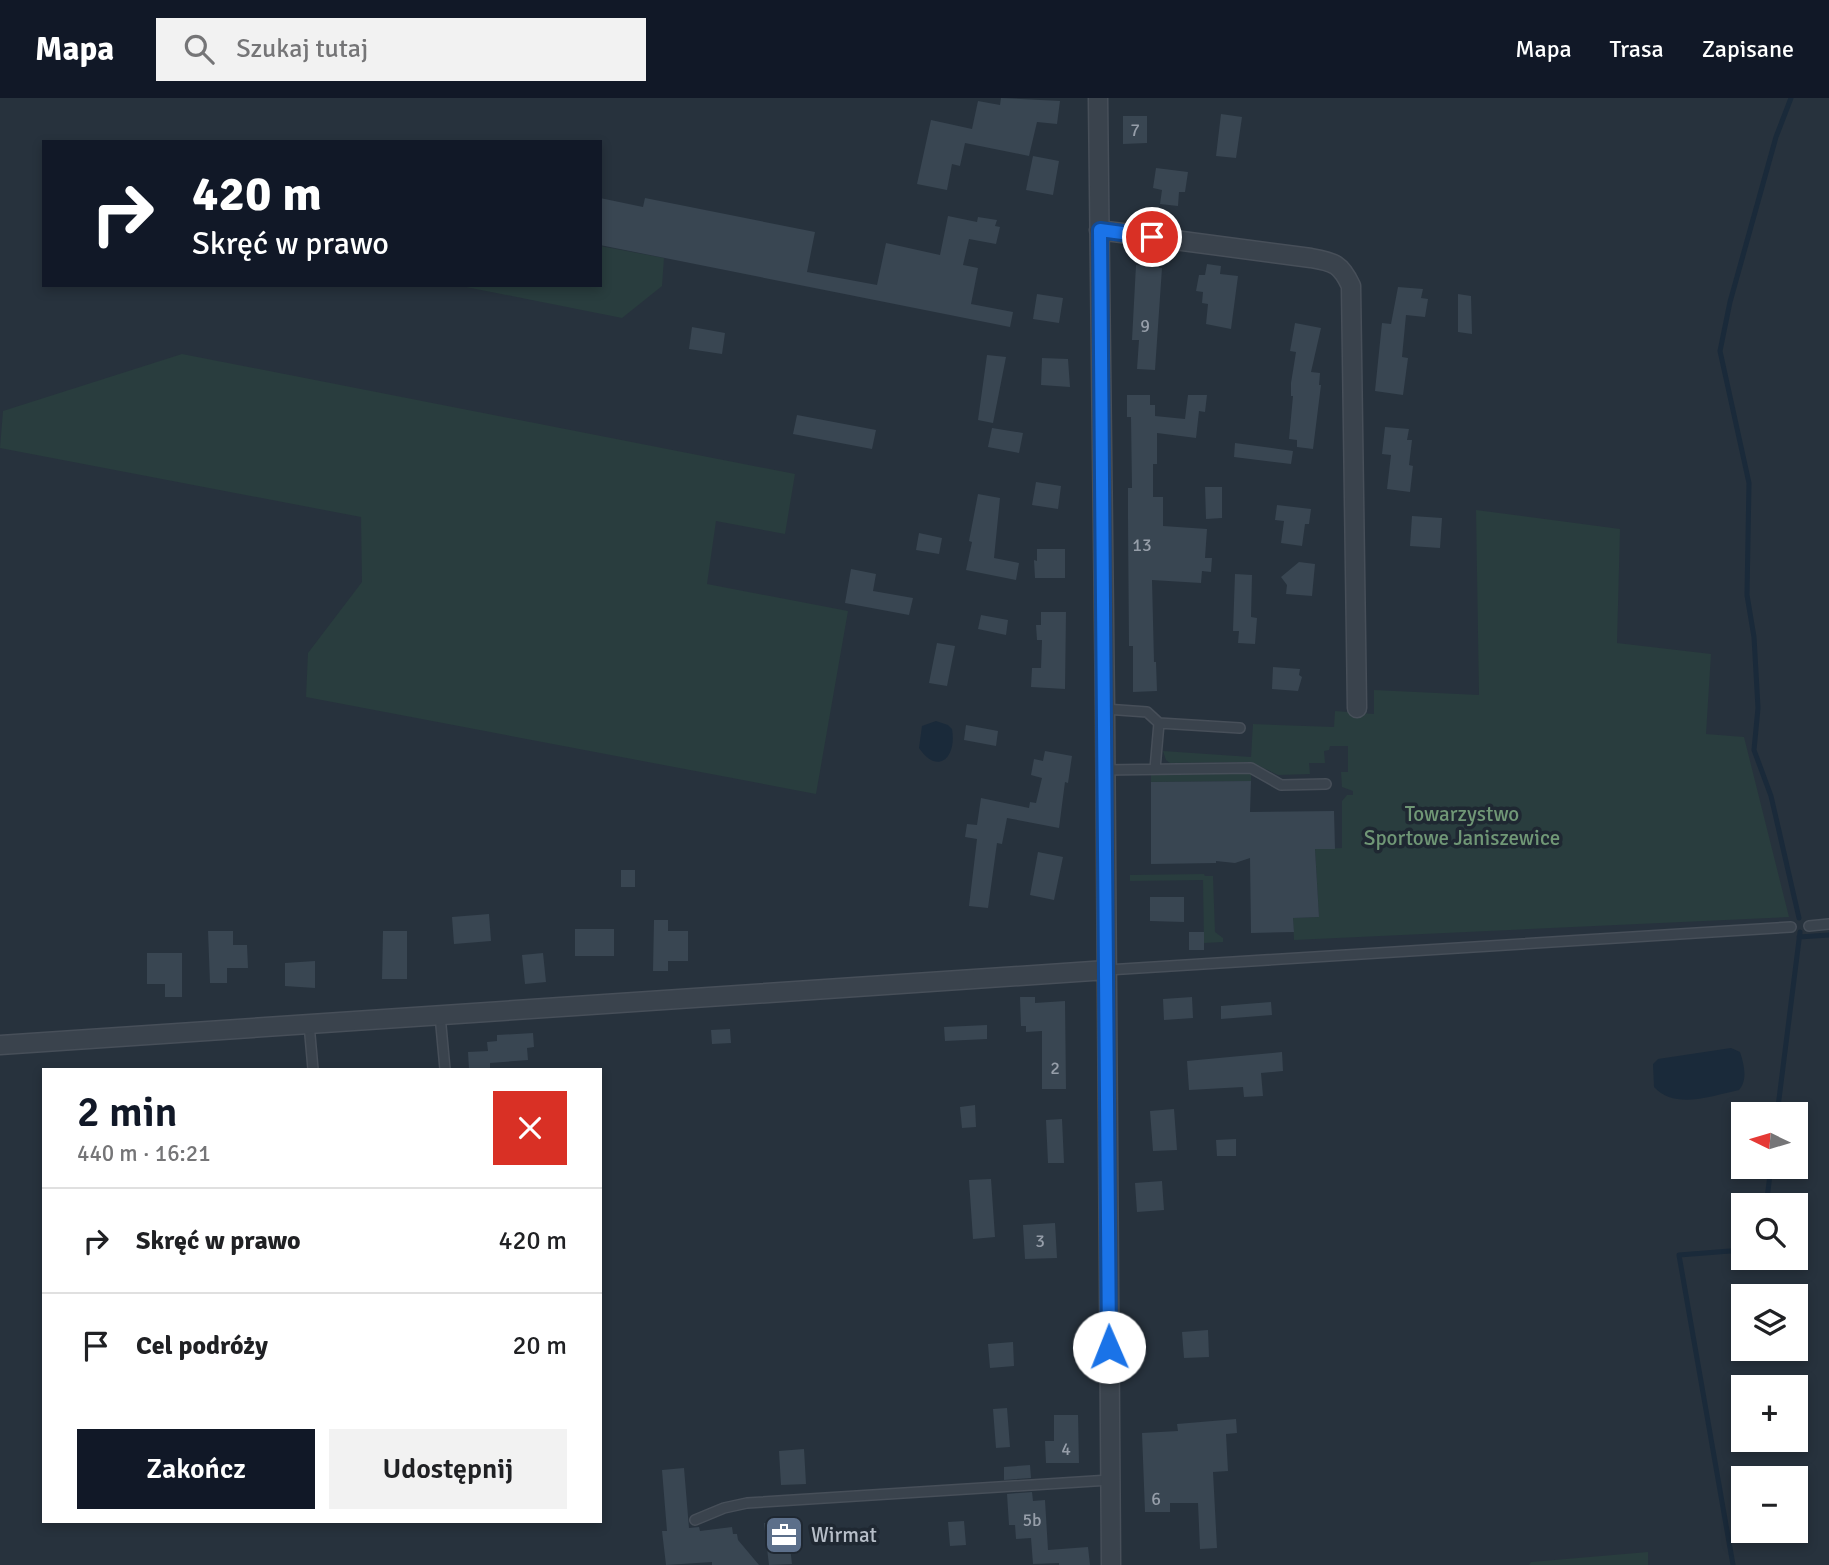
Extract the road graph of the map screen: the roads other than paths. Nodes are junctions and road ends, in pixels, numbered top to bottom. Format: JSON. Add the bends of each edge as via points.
{"nodes":[{"id":1,"x":1098,"y":98,"type":"edge"},
{"id":2,"x":1100,"y":230,"type":"junction"},
{"id":3,"x":1357,"y":708,"type":"dead end"},
{"id":4,"x":1105,"y":709,"type":"junction"},
{"id":5,"x":1158,"y":723,"type":"junction"},
{"id":6,"x":1240,"y":728,"type":"dead end"},
{"id":7,"x":1155,"y":769,"type":"junction"},
{"id":8,"x":1105,"y":770,"type":"junction"},
{"id":9,"x":1326,"y":784,"type":"dead end"},
{"id":10,"x":1829,"y":924,"type":"edge"},
{"id":11,"x":1809,"y":926,"type":"dead end"},
{"id":12,"x":1791,"y":927,"type":"dead end"},
{"id":13,"x":1107,"y":970,"type":"junction"},
{"id":14,"x":440,"y":1015,"type":"junction"},
{"id":15,"x":310,"y":1024,"type":"junction"},
{"id":16,"x":0,"y":1045,"type":"edge"},
{"id":17,"x":313,"y":1068,"type":"edge"},
{"id":18,"x":444,"y":1068,"type":"edge"},
{"id":19,"x":1110,"y":1480,"type":"junction"},
{"id":20,"x":695,"y":1520,"type":"dead end"},
{"id":21,"x":1111,"y":1565,"type":"edge"}],
"edges":[{"from":1,"to":2,"type":"street"},
{"from":2,"to":3,"type":"street","via":[[1311,258],[1331,262],[1344,271],[1351,286]]},
{"from":2,"to":4,"type":"street"},
{"from":4,"to":5,"type":"lane","via":[[1147,712]]},
{"from":4,"to":8,"type":"street"},
{"from":5,"to":6,"type":"lane"},
{"from":5,"to":7,"type":"lane"},
{"from":7,"to":8,"type":"lane"},
{"from":7,"to":9,"type":"lane","via":[[1251,768],[1281,785]]},
{"from":8,"to":13,"type":"street"},
{"from":10,"to":11,"type":"lane"},
{"from":12,"to":13,"type":"lane"},
{"from":13,"to":14,"type":"street"},
{"from":13,"to":19,"type":"street"},
{"from":14,"to":15,"type":"street"},
{"from":14,"to":18,"type":"lane"},
{"from":15,"to":16,"type":"street"},
{"from":15,"to":17,"type":"lane"},
{"from":19,"to":20,"type":"lane","via":[[747,1503]]},
{"from":19,"to":21,"type":"street"}]}
